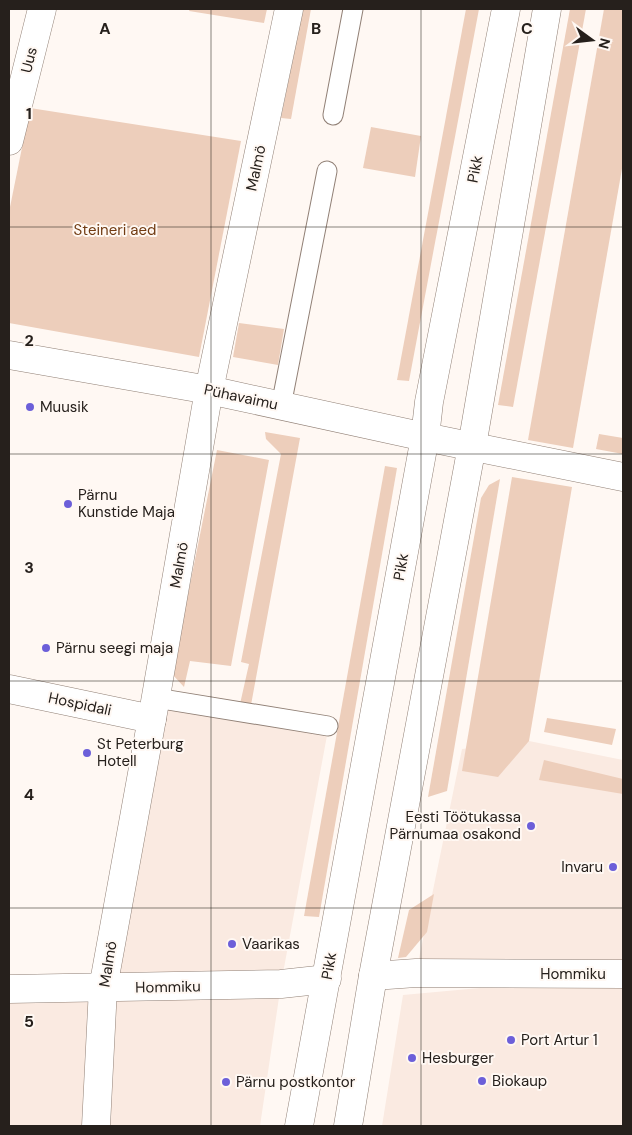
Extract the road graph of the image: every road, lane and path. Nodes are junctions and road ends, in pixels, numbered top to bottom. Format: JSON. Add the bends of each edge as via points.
{"nodes":[{"id":1,"x":42,"y":9,"type":"edge"},
{"id":2,"x":290,"y":9,"type":"edge"},
{"id":3,"x":353,"y":9,"type":"edge"},
{"id":4,"x":506,"y":9,"type":"edge"},
{"id":5,"x":547,"y":9,"type":"edge"},
{"id":6,"x":333,"y":115,"type":"dead end"},
{"id":7,"x":9,"y":141,"type":"edge"},
{"id":8,"x":327,"y":171,"type":"dead end"},
{"id":9,"x":9,"y":355,"type":"edge"},
{"id":10,"x":209,"y":390,"type":"junction"},
{"id":11,"x":282,"y":406,"type":"junction"},
{"id":12,"x":425,"y":437,"type":"junction"},
{"id":13,"x":472,"y":446,"type":"junction"},
{"id":14,"x":623,"y":477,"type":"edge"},
{"id":15,"x":9,"y":689,"type":"edge"},
{"id":16,"x":154,"y":708,"type":"junction"},
{"id":17,"x":328,"y":726,"type":"dead end"},
{"id":18,"x":623,"y":974,"type":"edge"},
{"id":19,"x":373,"y":976,"type":"junction"},
{"id":20,"x":327,"y":979,"type":"junction"},
{"id":21,"x":103,"y":988,"type":"junction"},
{"id":22,"x":9,"y":989,"type":"edge"},
{"id":23,"x":96,"y":1126,"type":"edge"},
{"id":24,"x":299,"y":1126,"type":"edge"},
{"id":25,"x":348,"y":1126,"type":"edge"}],
"edges":[{"from":1,"to":7,"type":"street","name":"Uus"},
{"from":2,"to":10,"type":"street","name":"Malmö"},
{"from":3,"to":6,"type":"lane"},
{"from":4,"to":12,"type":"street","name":"Pikk","via":[[429,402]]},
{"from":5,"to":13,"type":"street"},
{"from":8,"to":11,"type":"lane"},
{"from":9,"to":10,"type":"street","name":"Pühavaimu"},
{"from":10,"to":11,"type":"street","name":"Pühavaimu"},
{"from":10,"to":16,"type":"street","name":"Malmö"},
{"from":11,"to":12,"type":"street","name":"Pühavaimu"},
{"from":12,"to":13,"type":"street","name":"Pühavaimu"},
{"from":12,"to":20,"type":"street","name":"Pikk"},
{"from":13,"to":14,"type":"street","name":"Pühavaimu"},
{"from":13,"to":19,"type":"street"},
{"from":15,"to":16,"type":"street","name":"Hospidali"},
{"from":16,"to":17,"type":"lane"},
{"from":16,"to":21,"type":"street","name":"Malmö"},
{"from":18,"to":19,"type":"street","name":"Hommiku","via":[[416,973]]},
{"from":19,"to":25,"type":"street"},
{"from":20,"to":21,"type":"street","name":"Hommiku","via":[[281,984]]},
{"from":20,"to":24,"type":"street","name":"Pikk"},
{"from":21,"to":22,"type":"street","name":"Hommiku"},
{"from":21,"to":23,"type":"street","name":"Malmö"}]}
